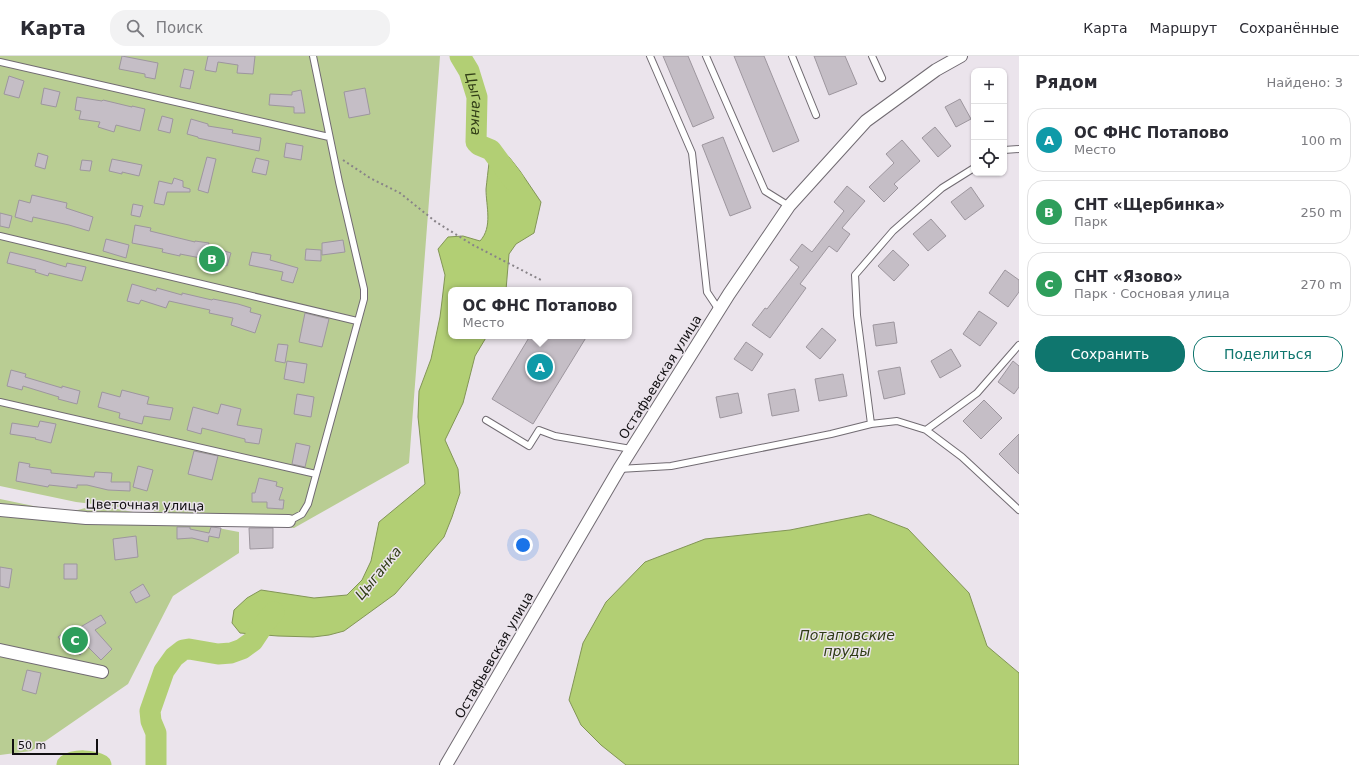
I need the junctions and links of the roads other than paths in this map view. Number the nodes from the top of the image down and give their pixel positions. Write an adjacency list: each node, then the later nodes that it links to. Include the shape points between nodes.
1 (313, 56): 10 (lane)
2 (650, 56): 16 (lane, via 692,154 707,292)
3 (706, 56): 14 (lane, via 765,191)
4 (792, 56): 9 (lane)
5 (872, 56): 8 (lane)
6 (961, 56): 14 (street, Остафьевская улица, via 936,70 866,121)
7 (0, 62): 10 (lane)
8 (882, 78)
9 (816, 115)
10 (329, 137): 17 (lane, via 364,289 364,299)
11 (1019, 149): 12 (lane)
12 (1007, 150)
13 (971, 170): 21 (lane, via 942,188 893,231 855,275 857,315)
14 (789, 206): 16 (street, Остафьевская улица)
15 (0, 236): 17 (lane)
16 (719, 310): 23 (street, Остафьевская улица)
17 (357, 321): 25 (lane)
18 (1019, 345): 22 (lane, via 977,393)
19 (0, 402): 25 (lane)
20 (486, 420): 23 (lane, via 529,446 539,430 555,436)
21 (872, 424): 22 (lane, via 897,421); 24 (lane, via 672,466)
22 (926, 430): 27 (lane, via 962,457)
23 (631, 449): 24 (street, Остафьевская улица)
24 (619, 468): 31 (street, Остафьевская улица)
25 (316, 474): 28 (lane, via 308,504 302,514)
26 (0, 510): 28 (street, Цветочная улица, via 86,518)
27 (1019, 510)
28 (289, 521)
29 (0, 650): 30 (street)
30 (102, 672)
31 (446, 765)

